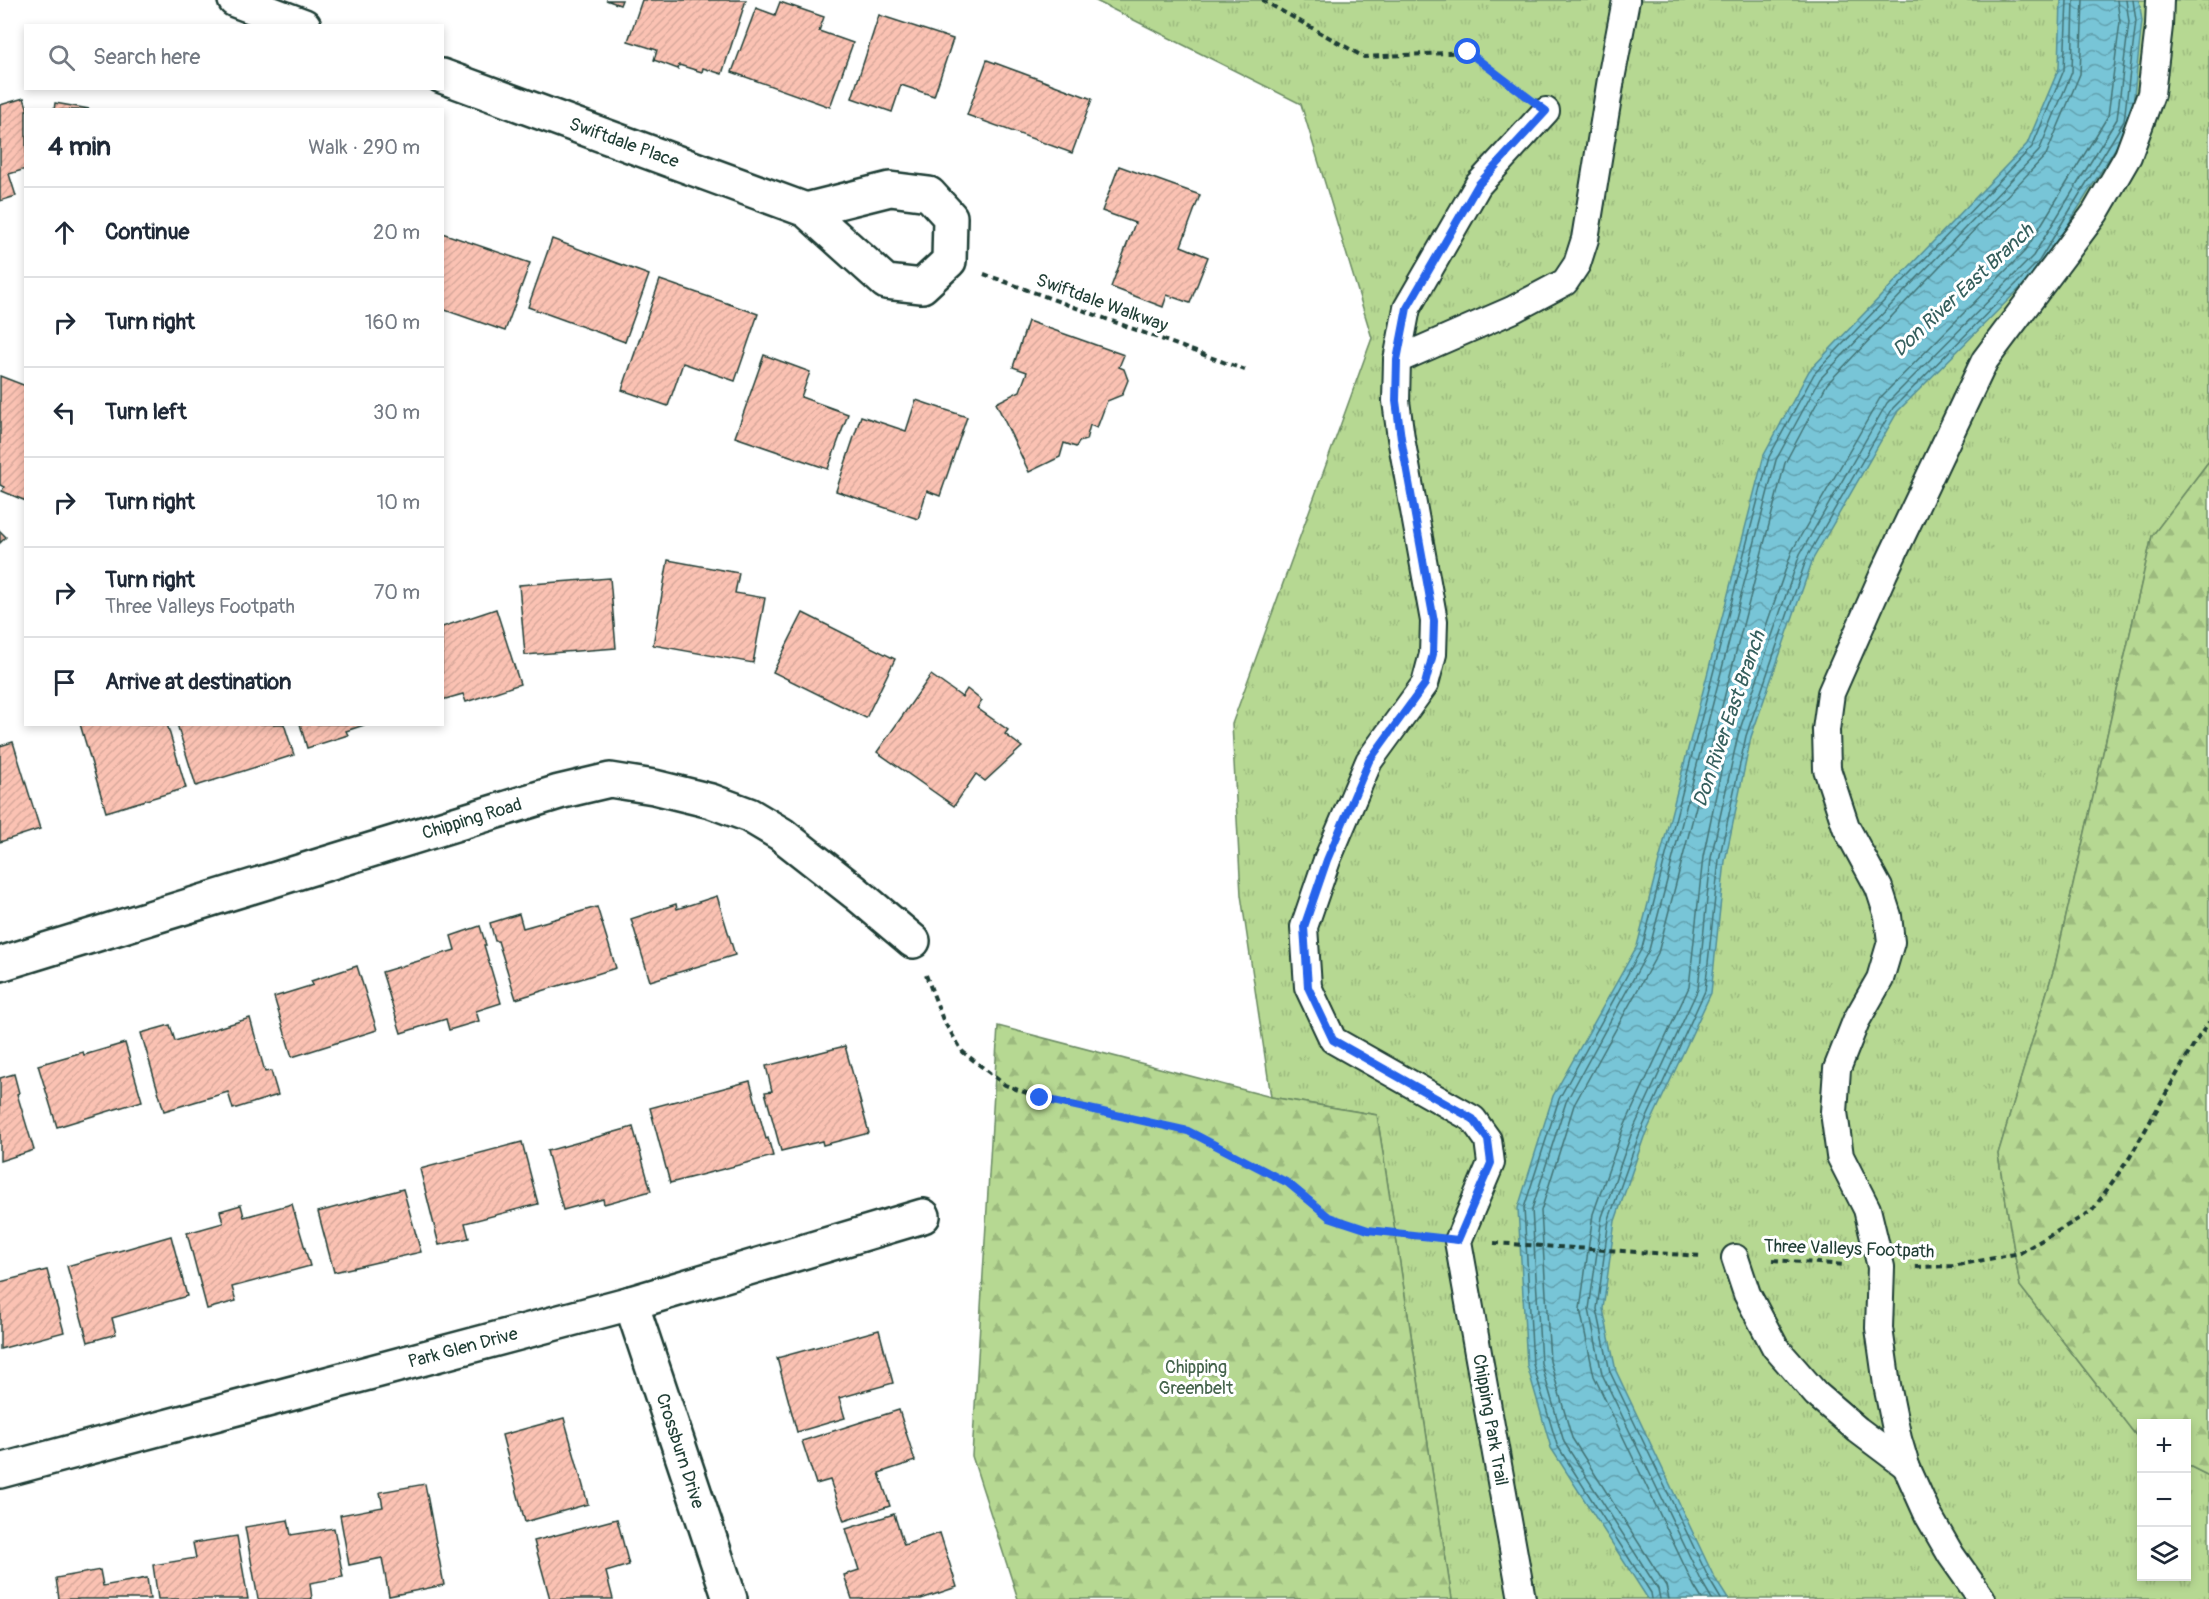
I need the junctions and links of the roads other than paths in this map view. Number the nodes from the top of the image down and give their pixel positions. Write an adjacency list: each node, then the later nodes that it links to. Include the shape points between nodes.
1 (235, 0): 4 (street)
2 (1626, 0): 8 (lane, via 1585,239 1565,282 1512,310)
3 (2160, 0): 14 (lane, via 2151,94 2128,156 2095,213 1985,360 1832,693 1826,730 1827,769 1846,827 1879,888 1892,942 1880,979 1856,1021 1837,1069 1834,1112 1840,1156 1867,1209 1881,1267 1879,1328 1887,1385)
4 (299, 24)
5 (444, 77): 7 (street, Swiftdale Place)
6 (1546, 111): 8 (lane, via 1478,185 1407,308)
7 (806, 210): 7 (street, Swiftdale Place, via 890,189 929,194 950,217 949,261 922,286 886,282)
8 (1397, 360): 17 (lane, Chipping Park Trail, via 1397,410 1434,621 1433,654 1425,684 1369,761 1327,860 1304,927 1308,987 1333,1040 1473,1119 1488,1140 1491,1163 1458,1240)
9 (913, 941): 10 (street, Chipping Road, via 800,849 749,815 711,801 610,780 559,792)
10 (0, 964)
11 (923, 1216): 13 (street, Park Glen Drive)
12 (1735, 1258): 14 (lane, via 1747,1294 1775,1347 1816,1394)
13 (631, 1303): 15 (street, Park Glen Drive); 16 (street, Crossburn Drive)
14 (1906, 1466): 18 (lane, via 1928,1515)
15 (0, 1471)
16 (730, 1599)
17 (1522, 1599)
18 (1982, 1599)

